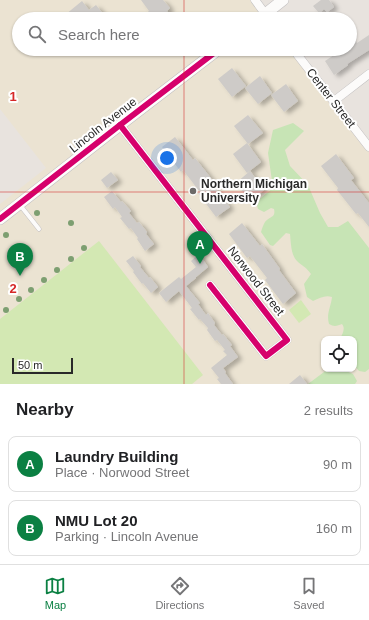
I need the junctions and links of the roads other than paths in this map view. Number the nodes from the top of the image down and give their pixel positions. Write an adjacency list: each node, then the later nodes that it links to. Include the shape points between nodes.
1 (255, 0): 3 (street)
2 (283, 0): 4 (street)
3 (261, 12)
4 (270, 12)
5 (210, 56): 9 (street, Lincoln Avenue)
6 (299, 56): 8 (street, Center Street)
7 (369, 74): 8 (street)
8 (334, 101): 10 (street, Center Street)
9 (120, 125): 11 (street, Lincoln Avenue); 14 (street, Norwood Street, via 288,340 266,356)
10 (369, 147)
11 (19, 204): 12 (street, Lincoln Avenue); 13 (lane)
12 (0, 219)
13 (39, 229)
14 (210, 285)

